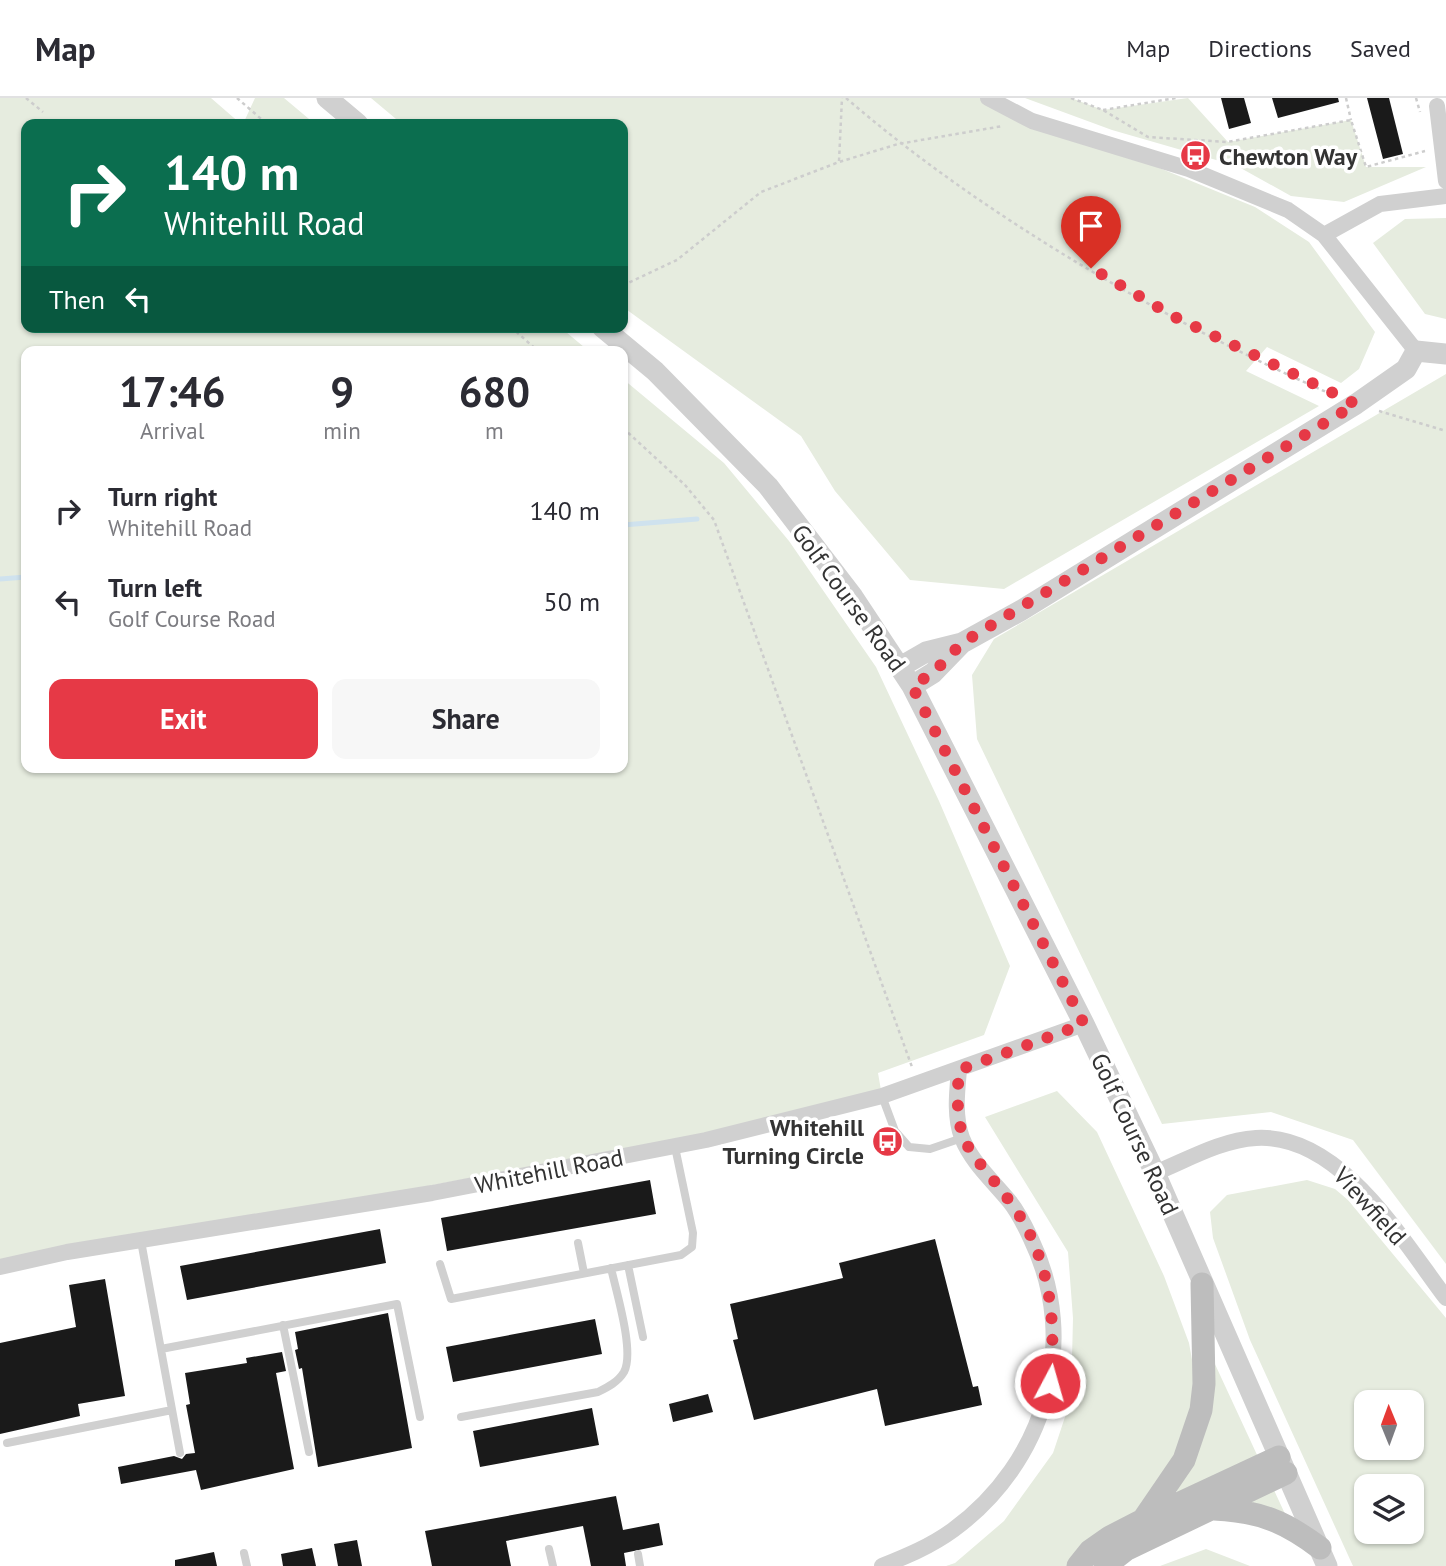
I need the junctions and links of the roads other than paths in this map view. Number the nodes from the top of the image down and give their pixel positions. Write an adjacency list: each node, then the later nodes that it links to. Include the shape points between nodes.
1 (327, 98): 4 (street)
2 (988, 98): 7 (street, via 1032,121 1189,169 1288,210)
3 (1437, 106): 5 (street)
4 (352, 119)
5 (1446, 181)
6 (1446, 196): 7 (street, via 1380,204)
7 (1324, 235): 11 (street)
8 (609, 333): 9 (street, Golf Course Road)
9 (625, 346)
10 (628, 349): 14 (street, Golf Course Road, via 768,486)
11 (1416, 351): 12 (street); 13 (street, via 1406,369 1356,404)
12 (1446, 354)
13 (962, 643): 14 (street, via 926,652); 15 (street, via 933,673)
14 (900, 667): 15 (street, Golf Course Road)
15 (912, 686): 16 (street, Golf Course Road)
16 (1084, 1024): 17 (street, Whitehill Road); 21 (street, Golf Course Road)
17 (959, 1070): 18 (street, Whitehill Road); 19 (street, via 956,1105)
18 (882, 1096): 19 (lane, via 895,1131 909,1147 930,1149); 20 (street, Whitehill Road)
19 (962, 1138): 50 (street, via 978,1165 1012,1204 1046,1279 1053,1313 1050,1383 1041,1417 1008,1478 951,1531)
20 (675, 1147): 22 (street, Whitehill Road); 25 (lane, via 692,1247 681,1255)
21 (1155, 1173): 29 (street, Golf Course Road); 30 (street, Viewfield, via 1237,1141 1271,1138 1303,1147 1345,1173)
22 (141, 1241): 26 (street, Whitehill Road); 33 (lane)
23 (578, 1243): 28 (lane)
24 (440, 1264): 28 (lane, via 450,1299)
25 (628, 1265): 27 (lane); 32 (lane)
26 (0, 1266)
27 (611, 1268): 28 (lane); 35 (lane, via 628,1352 625,1371 612,1384 598,1392)
28 (584, 1273)
29 (1202, 1284): 40 (street, Golf Course Road); 42 (main road, via 1205,1351 1201,1410 1184,1460)
30 (1446, 1298)
31 (283, 1325): 33 (lane); 36 (lane, via 397,1304); 39 (lane)
32 (643, 1338)
33 (161, 1349): 34 (lane)
34 (172, 1410): 37 (lane); 38 (lane)
35 (461, 1417)
36 (420, 1418)
37 (7, 1443)
38 (180, 1452)
39 (309, 1452)
40 (1282, 1465): 41 (main road); 42 (main road); 46 (street, Golf Course Road)
41 (1214, 1509): 46 (main road, via 1273,1518 1288,1525); 52 (main road, via 1127,1549)
42 (1143, 1520): 51 (main road, via 1090,1551)
43 (549, 1549): 48 (lane)
44 (244, 1553): 47 (lane)
45 (638, 1554): 49 (lane)
46 (1324, 1557)
47 (247, 1566)
48 (553, 1566)
49 (640, 1566)
50 (882, 1566)
51 (1078, 1566)
52 (1105, 1566)

